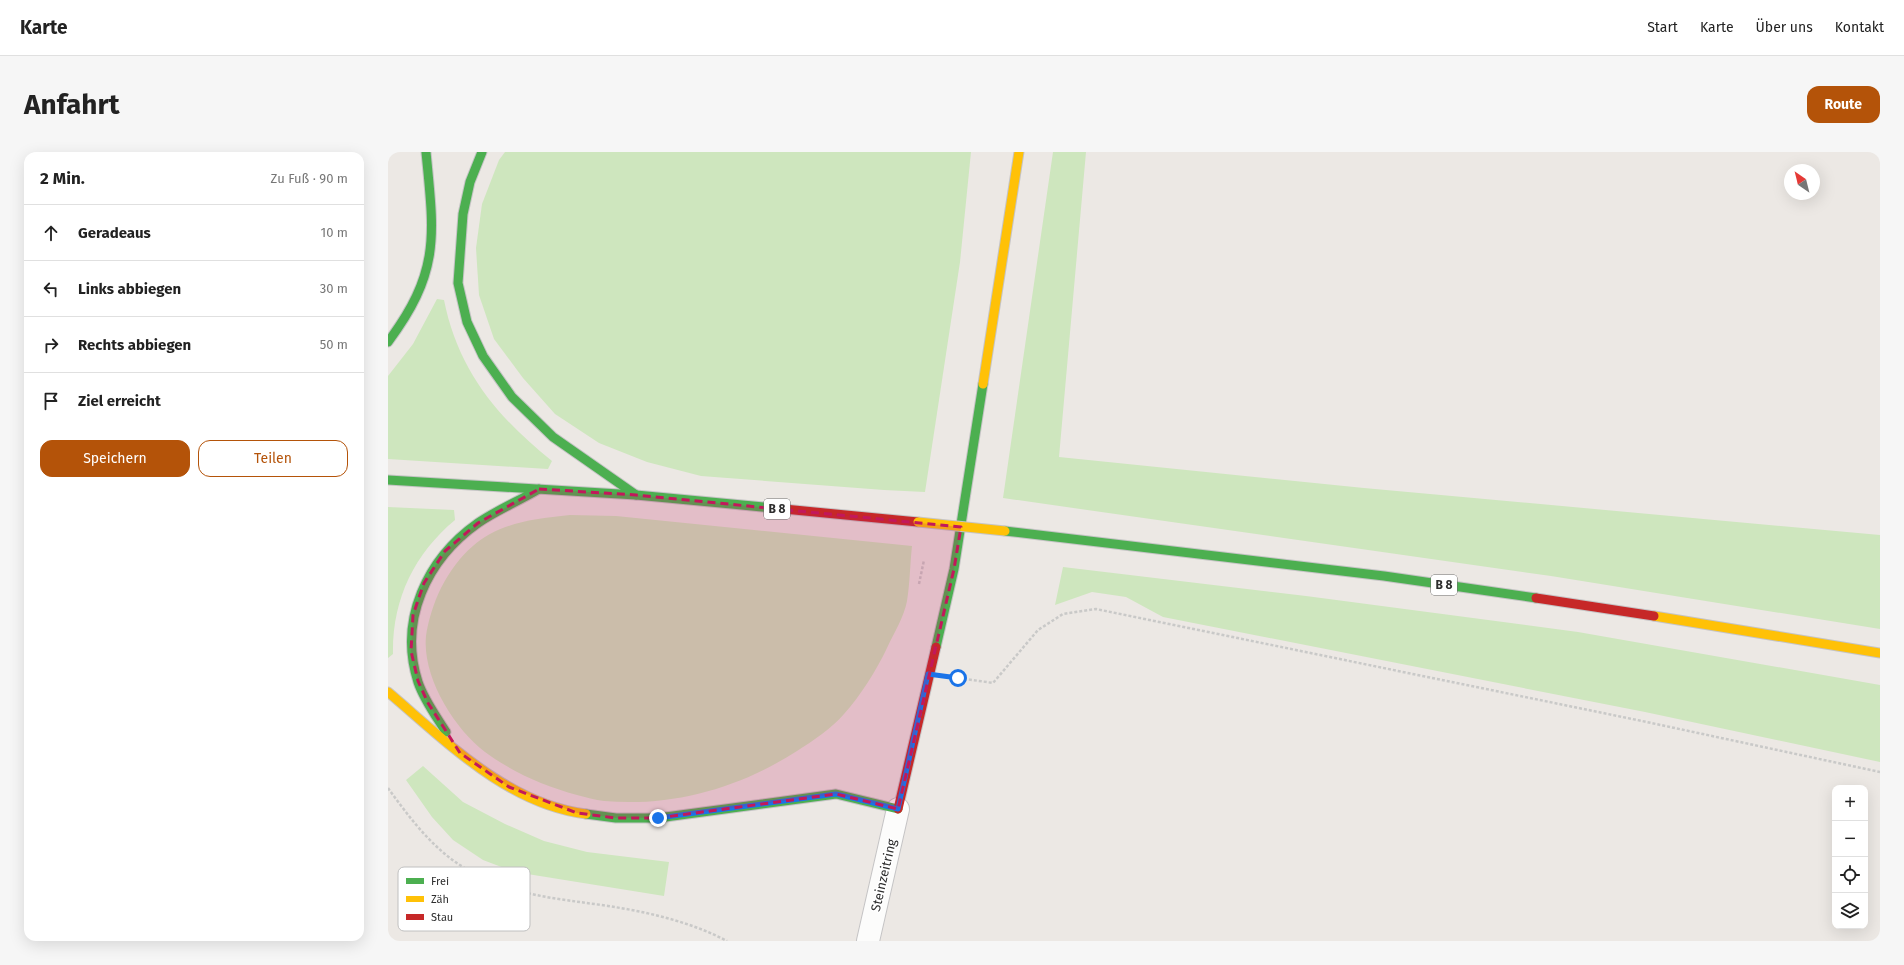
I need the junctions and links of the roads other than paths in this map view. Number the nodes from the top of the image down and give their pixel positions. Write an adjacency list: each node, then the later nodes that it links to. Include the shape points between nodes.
1 (426, 152): 4 (main road, via 432,219 431,253 421,287 406,318)
2 (482, 152): 7 (main road, via 470,182 463,214 458,283 467,322 483,356 512,397 553,437)
3 (1019, 152): 11 (main road, via 954,568)
4 (388, 342)
5 (388, 480): 6 (main road, B 8)
6 (539, 489): 7 (main road, B 8); 10 (main road, via 478,523 445,551 424,583 417,600 413,616 411,651 418,681 428,703)
7 (636, 495): 8 (main road, B 8, bridge, via 1005,531 1384,576 1736,628)
8 (1880, 654)
9 (388, 692): 10 (main road)
10 (460, 753): 11 (main road, via 482,771 537,800 577,813 616,818 658,818 836,794)
11 (898, 809): 12 (street, Steinzeitring)
12 (868, 941)

